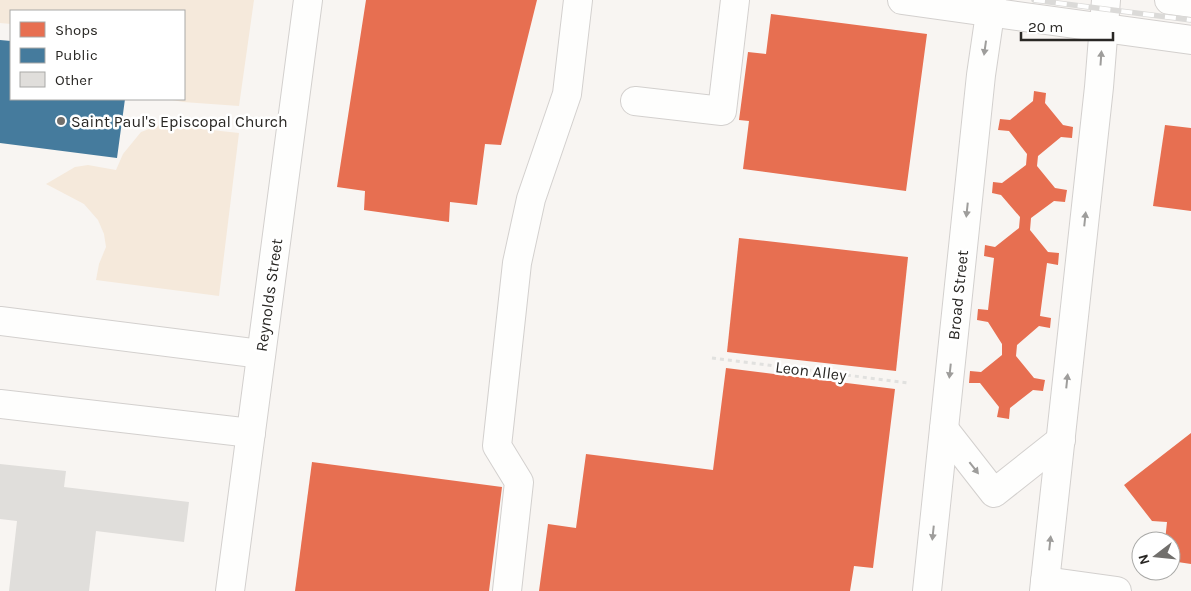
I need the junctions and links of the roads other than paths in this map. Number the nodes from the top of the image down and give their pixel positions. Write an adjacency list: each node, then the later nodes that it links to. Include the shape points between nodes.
1 (308, 0): 13 (main road, Reynolds Street)
2 (578, 0): 20 (main road, via 567,94 531,199 517,263 498,446 519,482)
3 (735, 0): 11 (main road, via 722,111)
4 (902, 0): 8 (main road)
5 (1106, 0): 9 (main road)
6 (1169, 0): 7 (main road)
7 (1191, 3)
8 (991, 7): 9 (main road); 15 (main road, Broad Street, one-way to 15)
9 (1103, 28): 10 (main road); 17 (main road, one-way to 9)
10 (1191, 40)
11 (635, 101)
12 (0, 321): 13 (main road)
13 (261, 354): 16 (main road, Reynolds Street)
14 (0, 404): 16 (main road)
15 (944, 429): 17 (main road, one-way to 17, via 994,493); 21 (main road, Broad Street, one-way to 21)
16 (251, 433): 19 (main road, Reynolds Street)
17 (1060, 440): 18 (main road, one-way to 17)
18 (1045, 586): 22 (main road)
19 (230, 591)
20 (507, 591)
21 (927, 591)
22 (1117, 591)

